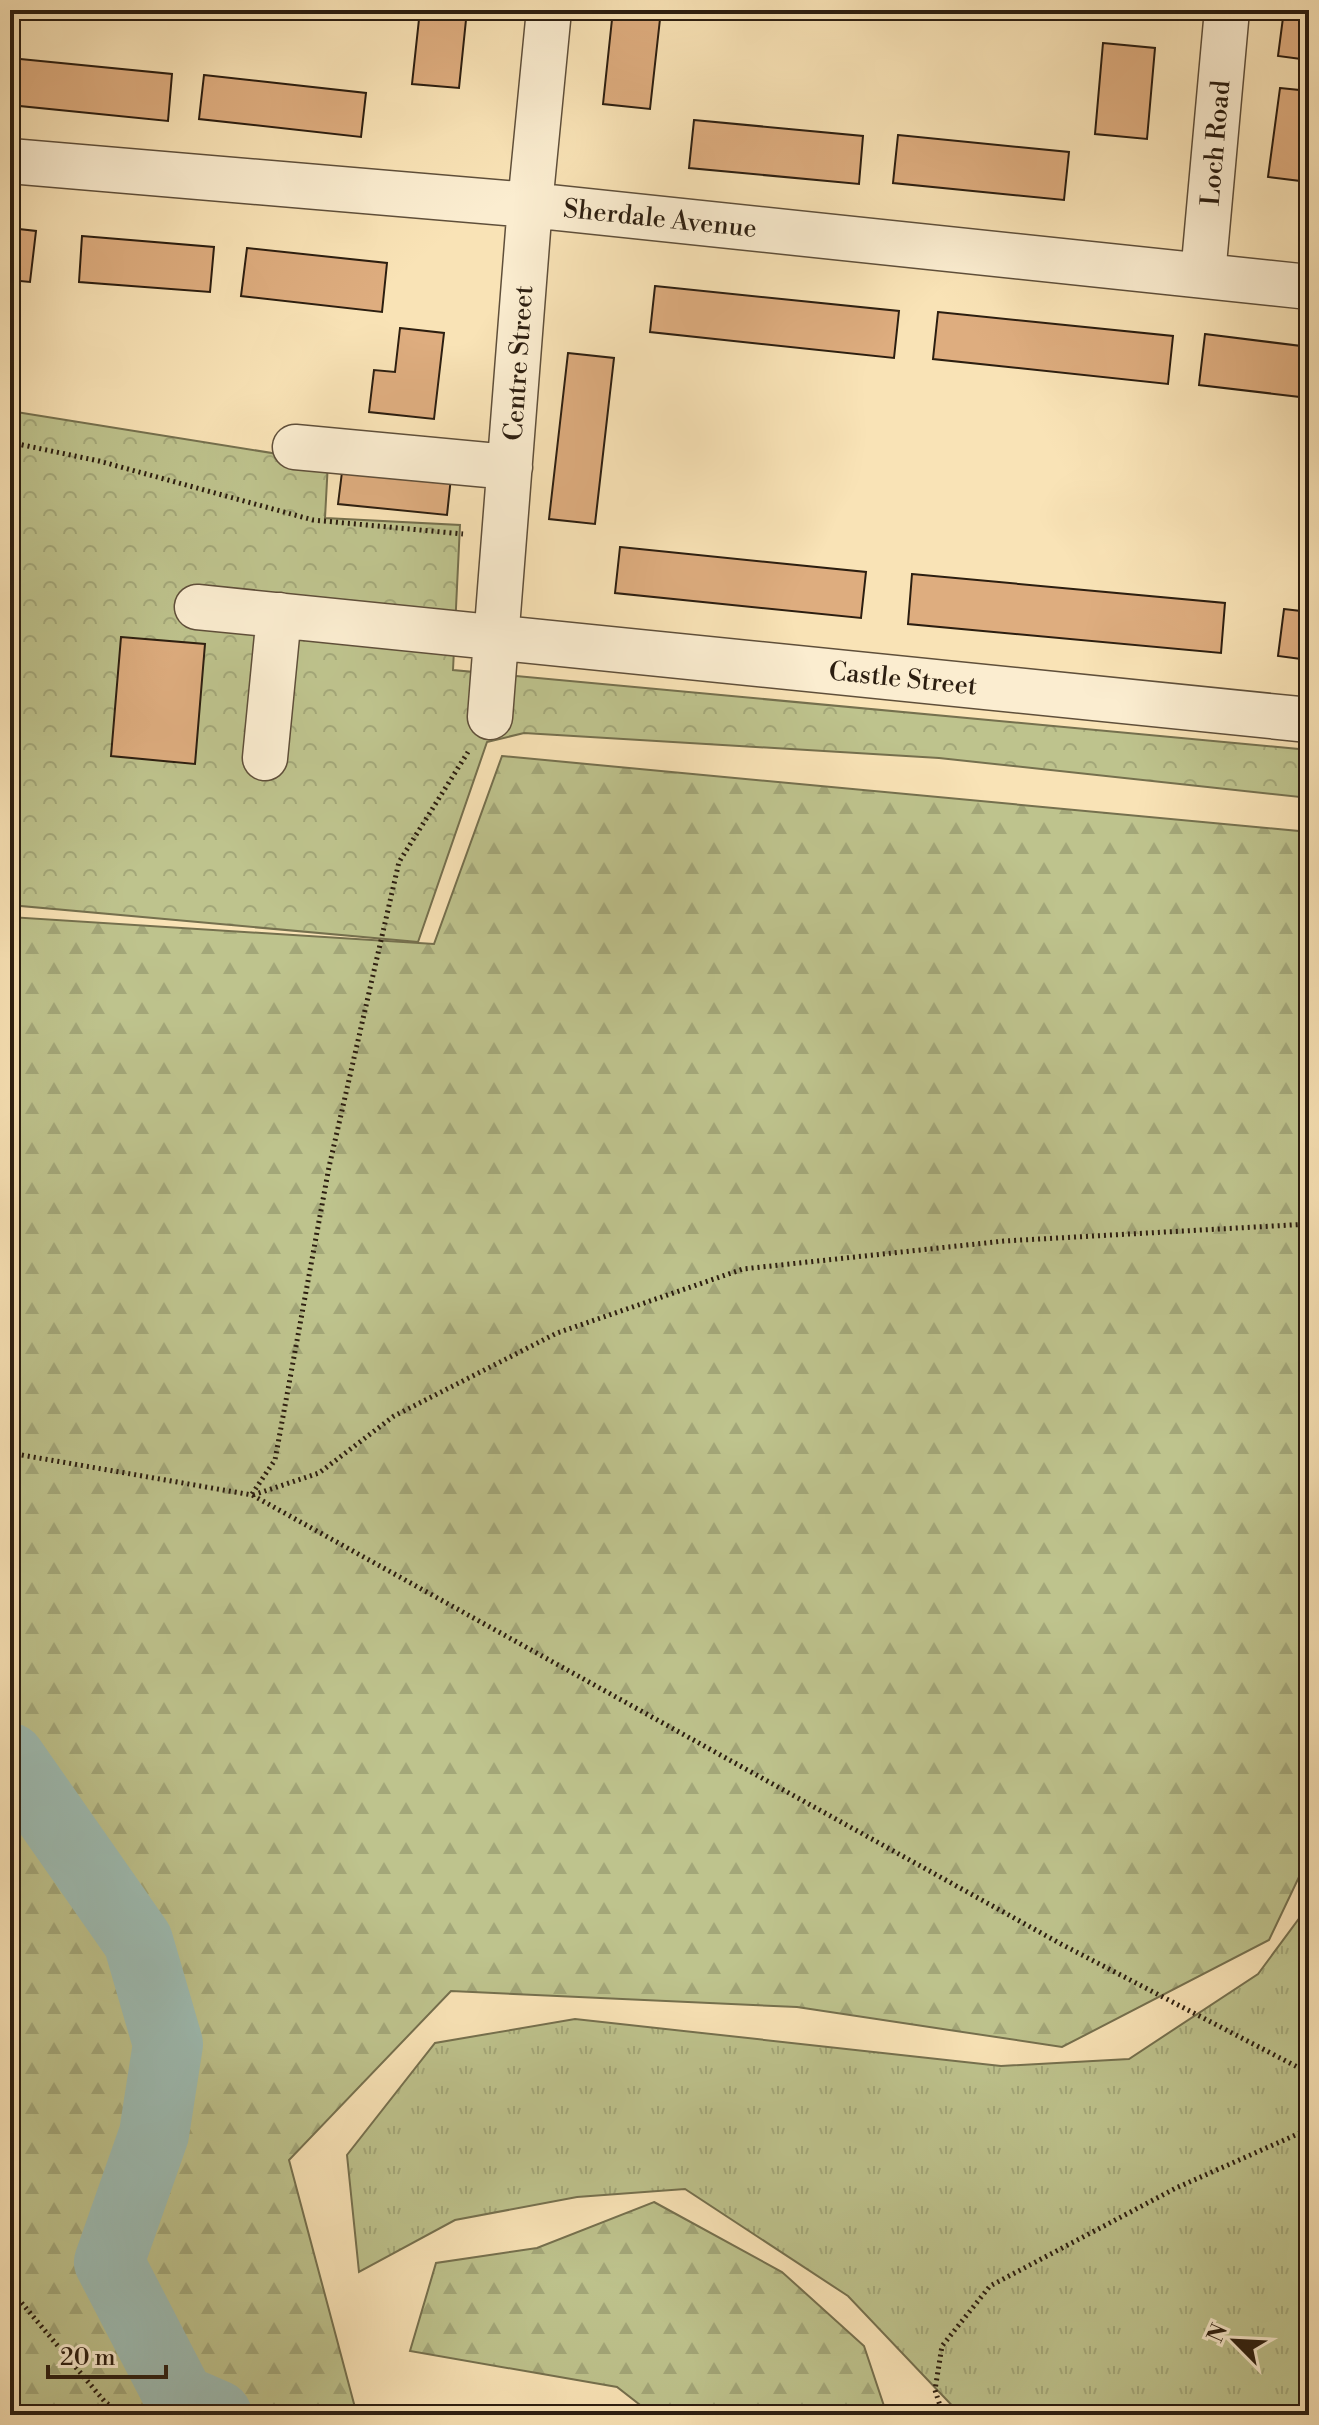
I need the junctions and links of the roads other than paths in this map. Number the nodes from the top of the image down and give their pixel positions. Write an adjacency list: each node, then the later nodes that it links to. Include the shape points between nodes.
1 (549, 10): 4 (street, Centre Street)
2 (1227, 10): 5 (street, Loch Road)
3 (10, 161): 4 (street, Sherdale Avenue)
4 (530, 205): 5 (street, Sherdale Avenue); 8 (street, Centre Street)
5 (1203, 275): 6 (street, Sherdale Avenue)
6 (1309, 287)
7 (295, 447): 8 (street)
8 (510, 467): 11 (street, Centre Street)
9 (197, 607): 10 (street, Castle Street)
10 (279, 615): 11 (street, Castle Street); 14 (street)
11 (496, 635): 12 (street, Centre Street); 13 (street, Castle Street)
12 (490, 717)
13 (1309, 720)
14 (265, 758)

